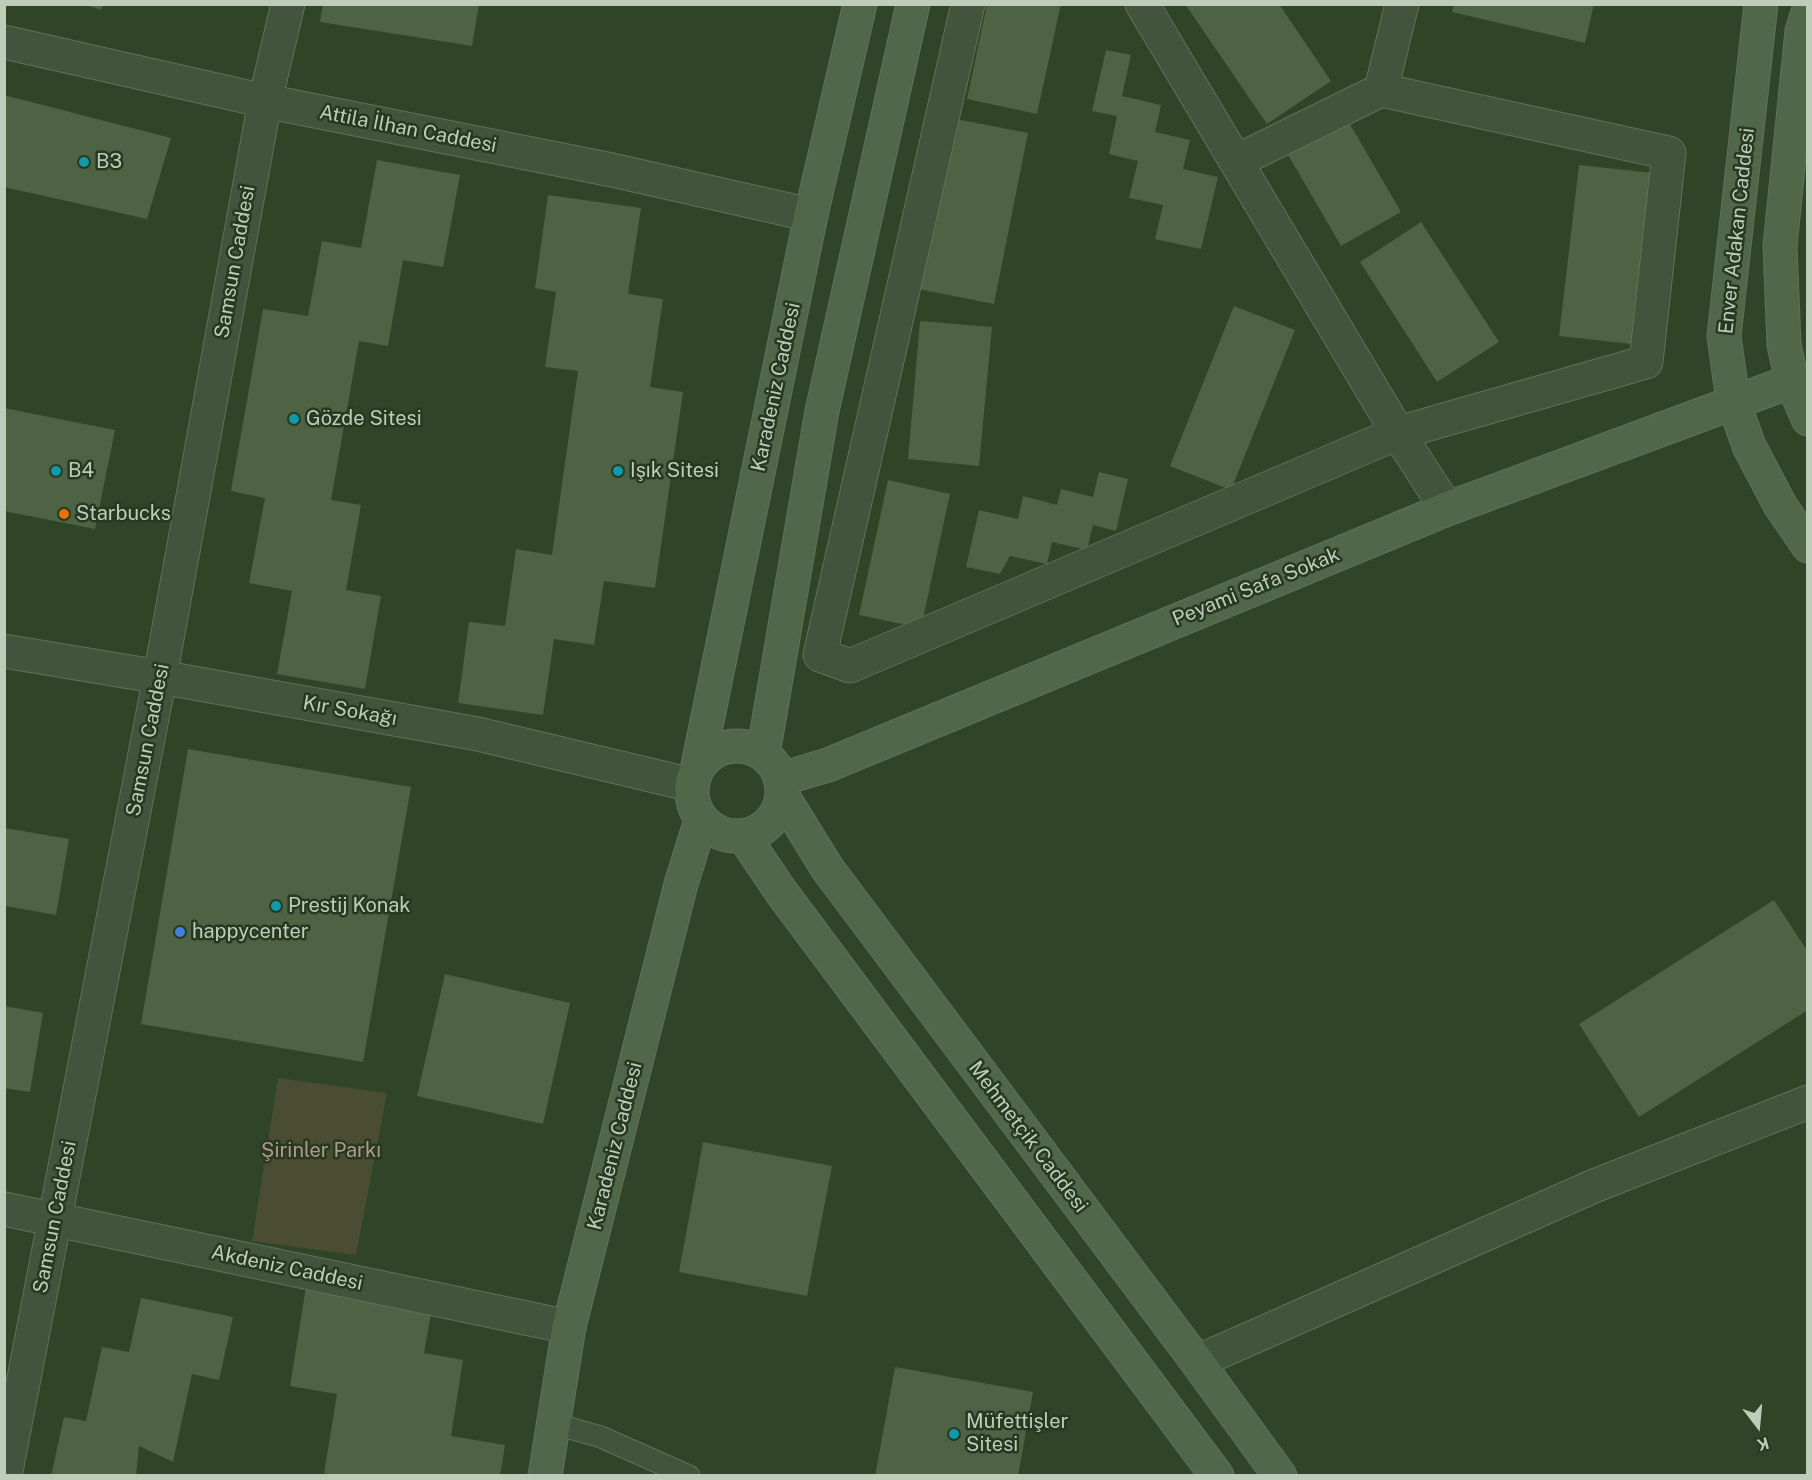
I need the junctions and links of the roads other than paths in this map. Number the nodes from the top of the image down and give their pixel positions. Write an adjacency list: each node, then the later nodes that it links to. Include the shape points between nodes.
1 (288, 4): 11 (street, Samsun Caddesi)
2 (860, 4): 13 (main road, Karadeniz Caddesi)
3 (914, 4): 22 (main road, via 822,411)
4 (968, 4): 17 (street, via 820,655 850,666)
5 (1142, 4): 12 (street)
6 (1402, 4): 10 (street)
7 (1761, 4): 15 (main road, Enver Adakan Caddesi, via 1724,336)
8 (1808, 12): 14 (main road, via 1802,31 1780,246 1784,345)
9 (4, 42): 11 (street, Attila İlhan Caddesi)
10 (1381, 90): 12 (street); 17 (street, via 1669,153 1646,362)
11 (265, 101): 13 (street, Attila İlhan Caddesi, via 612,170); 21 (street, Samsun Caddesi)
12 (1237, 161): 17 (street)
13 (811, 215): 23 (main road, Karadeniz Caddesi)
14 (1792, 381): 15 (main road, Peyami Safa Sokak); 16 (main road)
15 (1733, 401): 18 (main road, Peyami Safa Sokak); 19 (main road, Enver Adakan Caddesi, via 1749,446 1780,505)
16 (1808, 419)
17 (1398, 433): 18 (street)
18 (1447, 508): 22 (main road, Peyami Safa Sokak, via 828,765)
19 (1808, 546)
20 (4, 651): 21 (street, Kır Sokağı)
21 (160, 677): 23 (street, Kır Sokağı); 28 (street, Samsun Caddesi)
22 (775, 776): 23 (main road, via 749,748 733,746 707,758); 25 (main road, via 778,811 759,831); 30 (main road, Mehmetçik Caddesi, via 827,868)
23 (694, 778): 24 (main road, via 694,806)
24 (701, 820): 25 (main road, via 728,836); 29 (main road, Karadeniz Caddesi, via 681,884)
25 (744, 837): 35 (main road, via 789,903)
26 (1808, 1102): 30 (street, via 1594,1186)
27 (4, 1209): 28 (street, Akdeniz Caddesi)
28 (55, 1219): 29 (street, Akdeniz Caddesi); 32 (street, Samsun Caddesi)
29 (569, 1327): 31 (main road, Karadeniz Caddesi)
30 (1197, 1362): 36 (main road, Mehmetçik Caddesi)
31 (555, 1424): 33 (main road, Karadeniz Caddesi); 34 (lane, via 601,1437)
32 (5, 1476)
33 (545, 1476)
34 (688, 1476)
35 (1216, 1476)
36 (1280, 1476)

